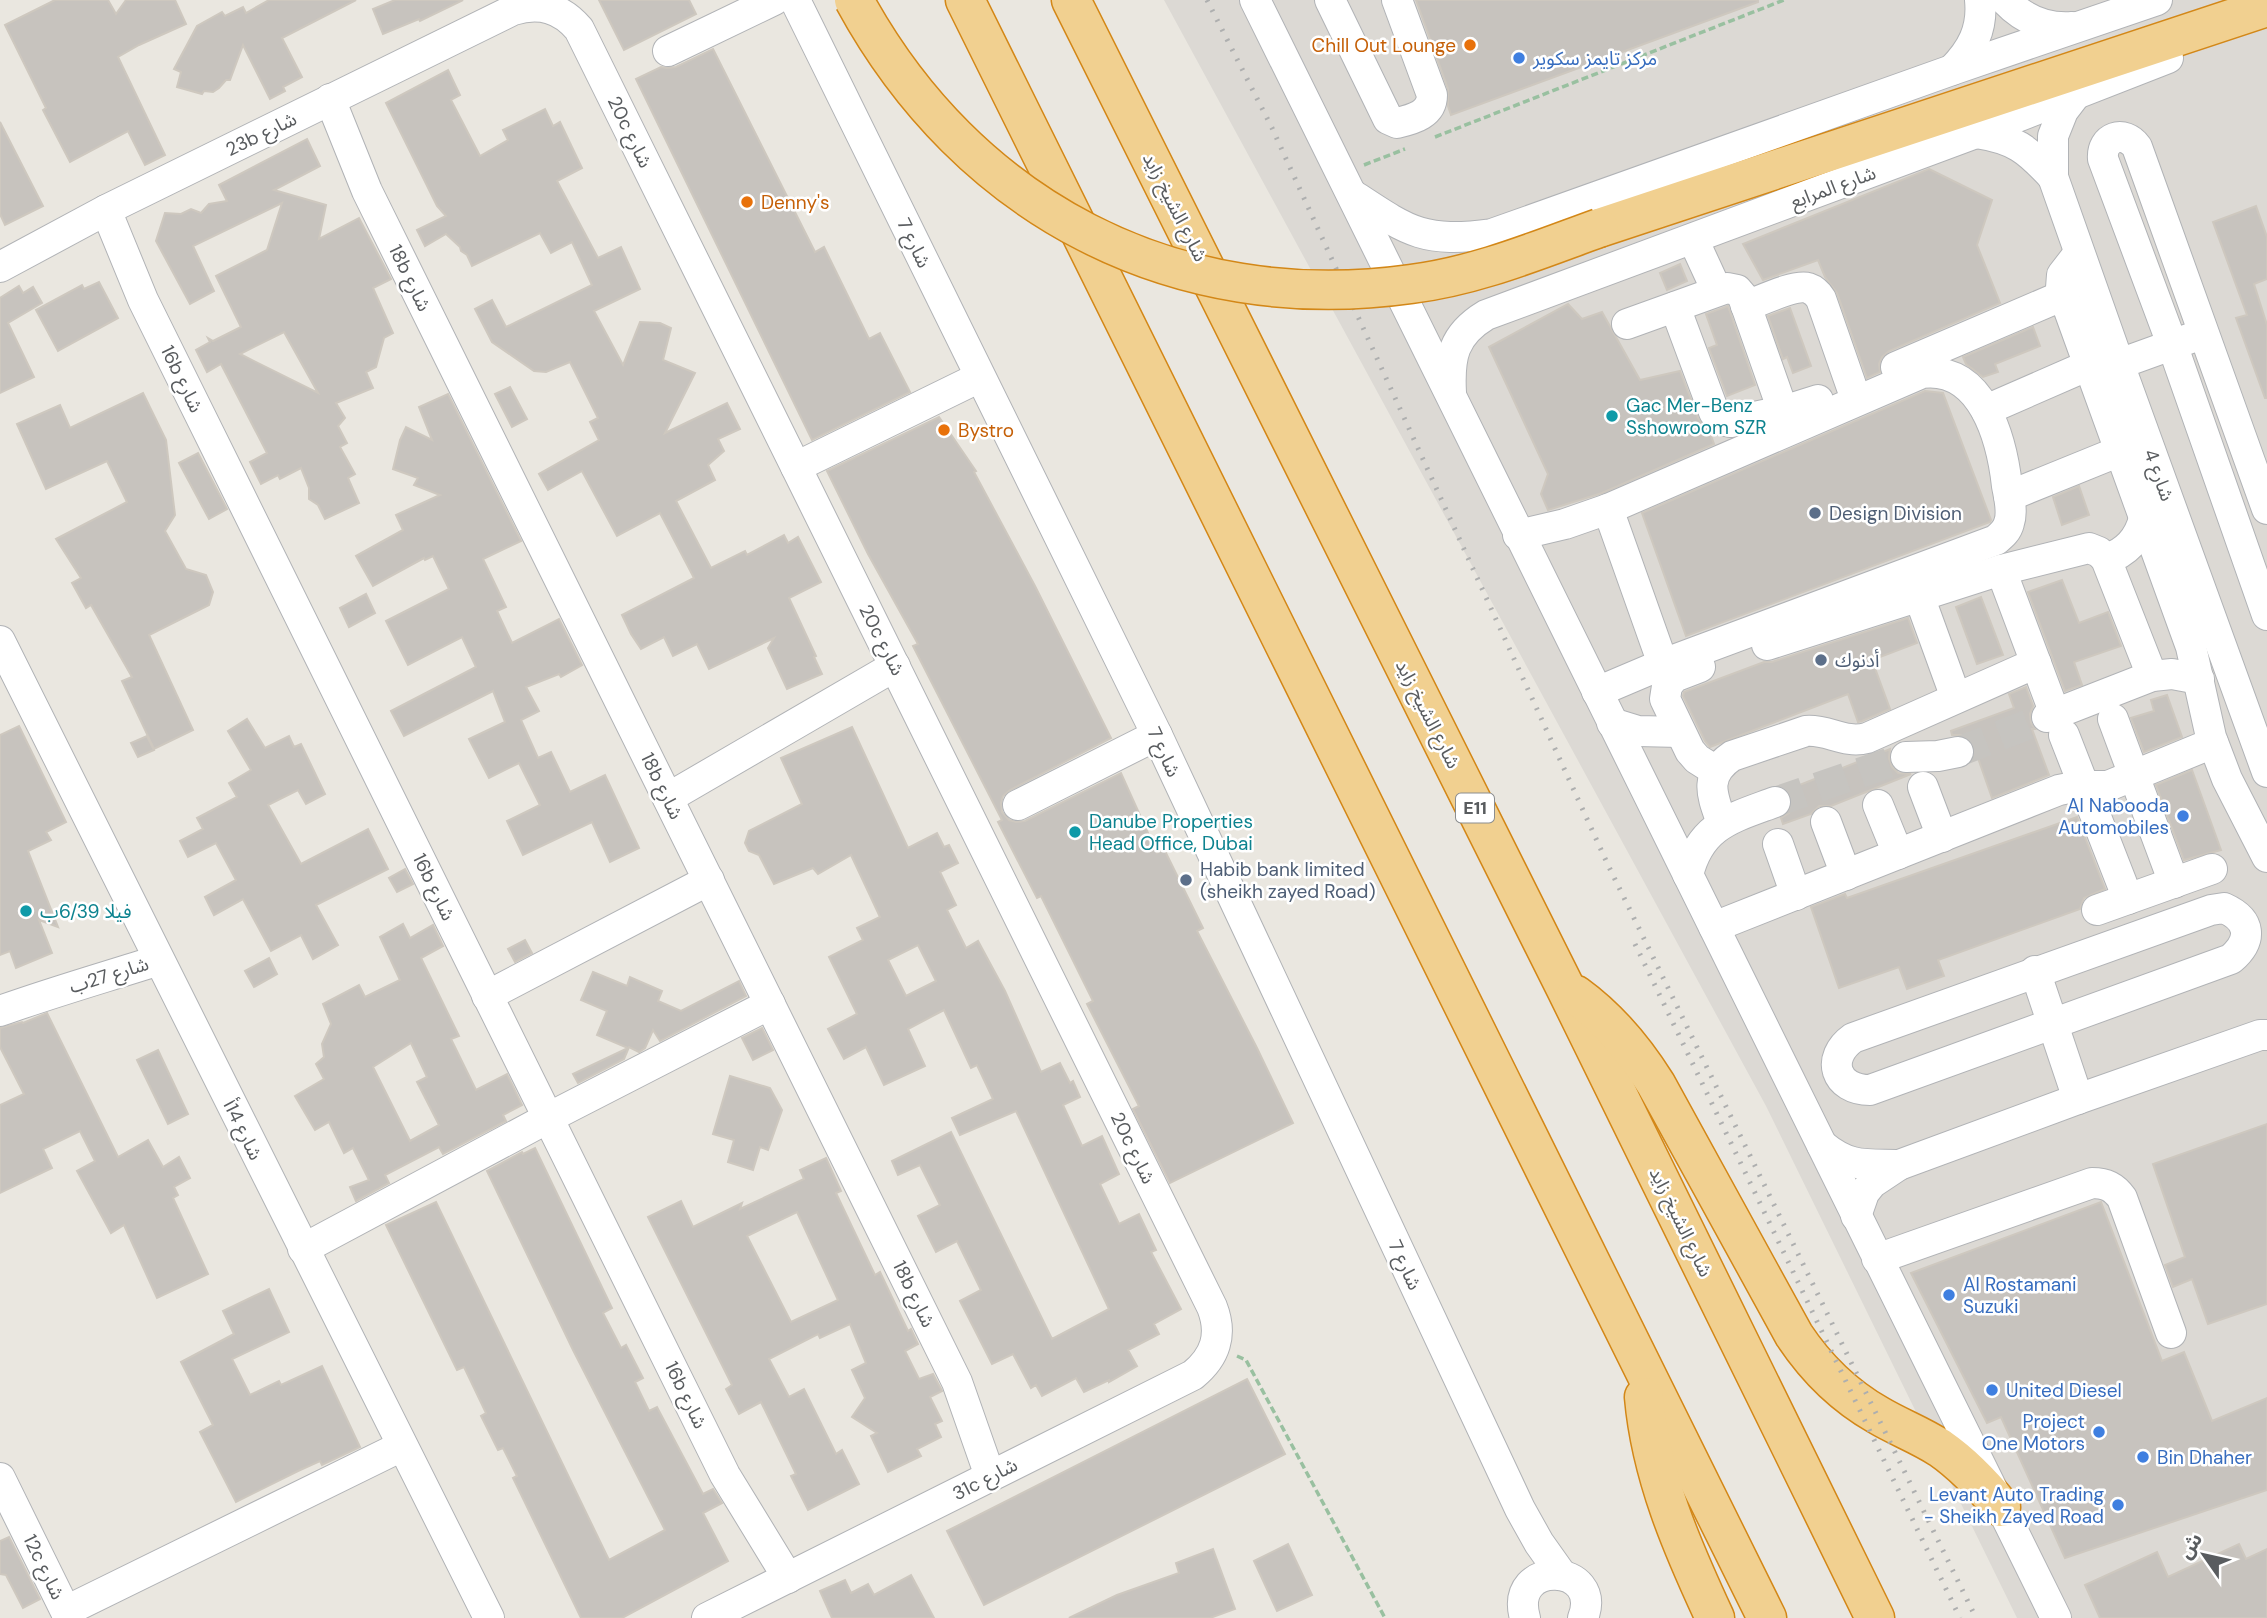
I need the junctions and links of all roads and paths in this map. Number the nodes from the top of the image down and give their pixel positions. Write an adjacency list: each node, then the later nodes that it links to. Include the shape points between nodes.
1 (756, 0): 2 (street, via 666,47)
2 (774, 0)
3 (795, 0): 41 (street, شارع 7)
4 (854, 0): 15 (highway, bridge, via 915,95 991,170 1033,201 1127,251 1177,269 1295,290 1375,289 1492,266)
5 (965, 0): 114 (highway)
6 (1071, 0): 99 (highway, شارع الشيخ زايد / E11)
7 (1255, 0): 25 (street)
8 (1330, 0): 9 (street, via 1388,118 1397,123 1424,114 1433,100)
9 (1397, 0)
10 (1784, 0): 22 (path)
11 (1980, 0): 18 (street, via 1976,36)
12 (2005, 0): 17 (street, via 2041,24)
13 (2157, 0): 17 (street)
14 (524, 7): 20 (street, 23b شارع); 47 (street, 20c شارع, via 552,8 579,29)
15 (2267, 7)
16 (2267, 17): 19 (street, شارع المرابع)
17 (2082, 25): 18 (street)
18 (1952, 70): 27 (street)
19 (2076, 94): 21 (street, شارع المرابع); 24 (street, شارع 4, via 2053,136)
20 (323, 103): 26 (street, 23b شارع); 78 (street, 18b شارع)
21 (1976, 133): 24 (street, شارع 4, via 2009,140 2036,158); 28 (street, شارع المرابع)
22 (1433, 138)
23 (1408, 148): 25 (path)
24 (2053, 177): 29 (street, شارع 4)
25 (1348, 184): 27 (street, via 1395,222 1422,234 1451,238); 43 (street)
26 (99, 214): 30 (street, 23b شارع); 100 (street, 16b شارع)
27 (1492, 234): 35 (street, via 1473,251 1465,274 1473,297)
28 (1693, 239): 31 (street); 35 (street, شارع المرابع)
29 (2079, 253): 32 (street, via 2062,275); 39 (street, شارع 4)
30 (0, 267)
31 (1717, 291): 33 (street, via 1737,290); 34 (street)
32 (2064, 295): 40 (street); 42 (street)
33 (1746, 306): 42 (street, via 1799,287 1814,291 1821,299); 45 (street)
34 (1675, 307): 36 (street); 45 (street, via 1716,417 1731,422)
35 (1498, 311): 43 (street, شارع المرابع, via 1475,321 1458,340 1450,363)
36 (1627, 324)
37 (2205, 332): 38 (street); 38 (street, via 2137,147 2118,136 2105,144 2103,159); 50 (street)
38 (2172, 344): 39 (street); 56 (street)
39 (2119, 364): 74 (street, شارع 4)
40 (2089, 365): 44 (street); 46 (street)
41 (980, 377): 47 (street); 69 (street, شارع 7)
42 (1853, 388): 45 (street)
43 (1451, 397): 52 (street)
44 (1986, 410): 48 (street, via 2000,444); 49 (street, via 1979,397 1952,377 1922,373)
45 (1783, 411)
46 (2120, 451): 48 (street); 51 (street)
47 (796, 467): 60 (street, 20c شارع)
48 (2008, 496): 59 (street, via 2010,520 1996,540)
49 (1608, 509): 52 (street); 59 (street)
50 (2267, 509)
51 (2144, 518): 53 (street, via 2127,549); 62 (street)
52 (1518, 534): 63 (street)
53 (2105, 559): 54 (street, via 2089,548); 61 (street)
54 (2001, 570): 55 (street); 58 (street)
55 (1919, 596): 64 (street); 68 (street, via 1679,674 1667,686 1665,699)
56 (2267, 615)
57 (0, 641): 97 (street, شارع 14أ)
58 (2036, 663): 64 (street); 66 (street)
59 (1663, 664): 63 (street)
60 (900, 675): 78 (street, via 755,746 729,754); 113 (street, 20c شارع, via 1212,1307)
61 (2152, 676): 62 (street); 66 (street)
62 (2199, 679): 70 (street)
63 (1597, 692): 67 (street)
64 (1956, 698): 73 (street, via 1858,740 1806,731 1732,756)
65 (2113, 719): 75 (street)
66 (2056, 722): 77 (street)
67 (1612, 723): 68 (street, via 1638,731); 89 (street)
68 (1680, 732): 73 (street, via 1697,759)
69 (1157, 735): 80 (street); 119 (street, شارع 7)
70 (2213, 743): 75 (street); 87 (street)
71 (1958, 752): 72 (street)
72 (1906, 757)
73 (1716, 771): 83 (street, via 1712,793)
74 (2267, 772)
75 (2133, 776): 77 (street, via 2108,786); 92 (street)
76 (1923, 787): 84 (street)
77 (2084, 787): 84 (street, via 2059,790); 94 (street)
78 (664, 790): 91 (street, 18b شارع)
79 (1775, 802): 83 (street)
80 (1018, 805)
81 (1878, 805): 86 (street)
82 (1826, 822): 90 (street)
83 (1722, 823): 89 (street, via 1697,850)
84 (1942, 837): 86 (street)
85 (1778, 844): 93 (street)
86 (1898, 854): 90 (street)
87 (2267, 857)
88 (2212, 869): 92 (street)
89 (1688, 875): 96 (street)
90 (1846, 875): 93 (street)
91 (709, 880): 100 (street); 101 (street, 18b شارع)
92 (2174, 883): 94 (street)
93 (1796, 895): 96 (street)
94 (2128, 899): 95 (street)
95 (2097, 910)
96 (1714, 928): 107 (street)
97 (155, 951): 102 (street, شارع 27ب, via 97,980); 110 (street, شارع 14أ)
98 (2035, 971): 103 (street); 103 (street, via 2211,909 2224,908 2245,924 2242,950 2231,959); 103 (street, via 1853,1038 1838,1055 1840,1077 1848,1086 1870,1090)
99 (1565, 987): 118 (highway, via 1595,1009 1639,1056 1807,1354 1860,1404 1958,1462); 130 (highway, شارع الشيخ زايد / E11)
100 (487, 996): 106 (street, 16b شارع)
101 (770, 1004): 106 (street); 116 (street, 18b شارع, via 957,1382 975,1407)
102 (0, 1011)
103 (2053, 1022): 105 (street)
104 (2265, 1033): 105 (street)
105 (2078, 1099): 108 (street)
106 (548, 1118): 110 (street); 121 (street, 16b شارع, via 725,1475 733,1503)
107 (1822, 1145): 108 (street, via 1836,1157 1857,1164); 109 (street)
108 (1899, 1165): 109 (street, via 1872,1183)
109 (1856, 1216): 111 (street)
110 (303, 1249): 115 (street, شارع 14أ)
111 (1877, 1259): 112 (street, via 2101,1183 2122,1198); 118 (street)
112 (2171, 1333)
113 (1216, 1345): 116 (street, 31c شارع, via 1193,1376); 127 (path, via 1246,1360)
114 (1642, 1367): 128 (highway, via 1650,1435 1666,1502); 129 (highway)
115 (402, 1446): 123 (street); 125 (street, شارع 14أ)
116 (998, 1473): 121 (street, 31c شارع)
117 (0, 1478): 123 (street, 12c شارع)
118 (2001, 1507): 131 (street)
119 (1520, 1509): 120 (street, شارع 7); 122 (street, شارع 7, via 1528,1549)
120 (1561, 1574): 122 (street, via 1541,1577); 124 (street, شارع 7, via 1578,1584 1586,1601)
121 (779, 1582): 126 (street, 31c شارع)
122 (1521, 1606)
123 (67, 1615)
124 (1586, 1616)
125 (489, 1618)
126 (707, 1618)
127 (1385, 1618)
128 (1715, 1618)
129 (1767, 1618)
130 (1875, 1618)
131 (2056, 1618)

